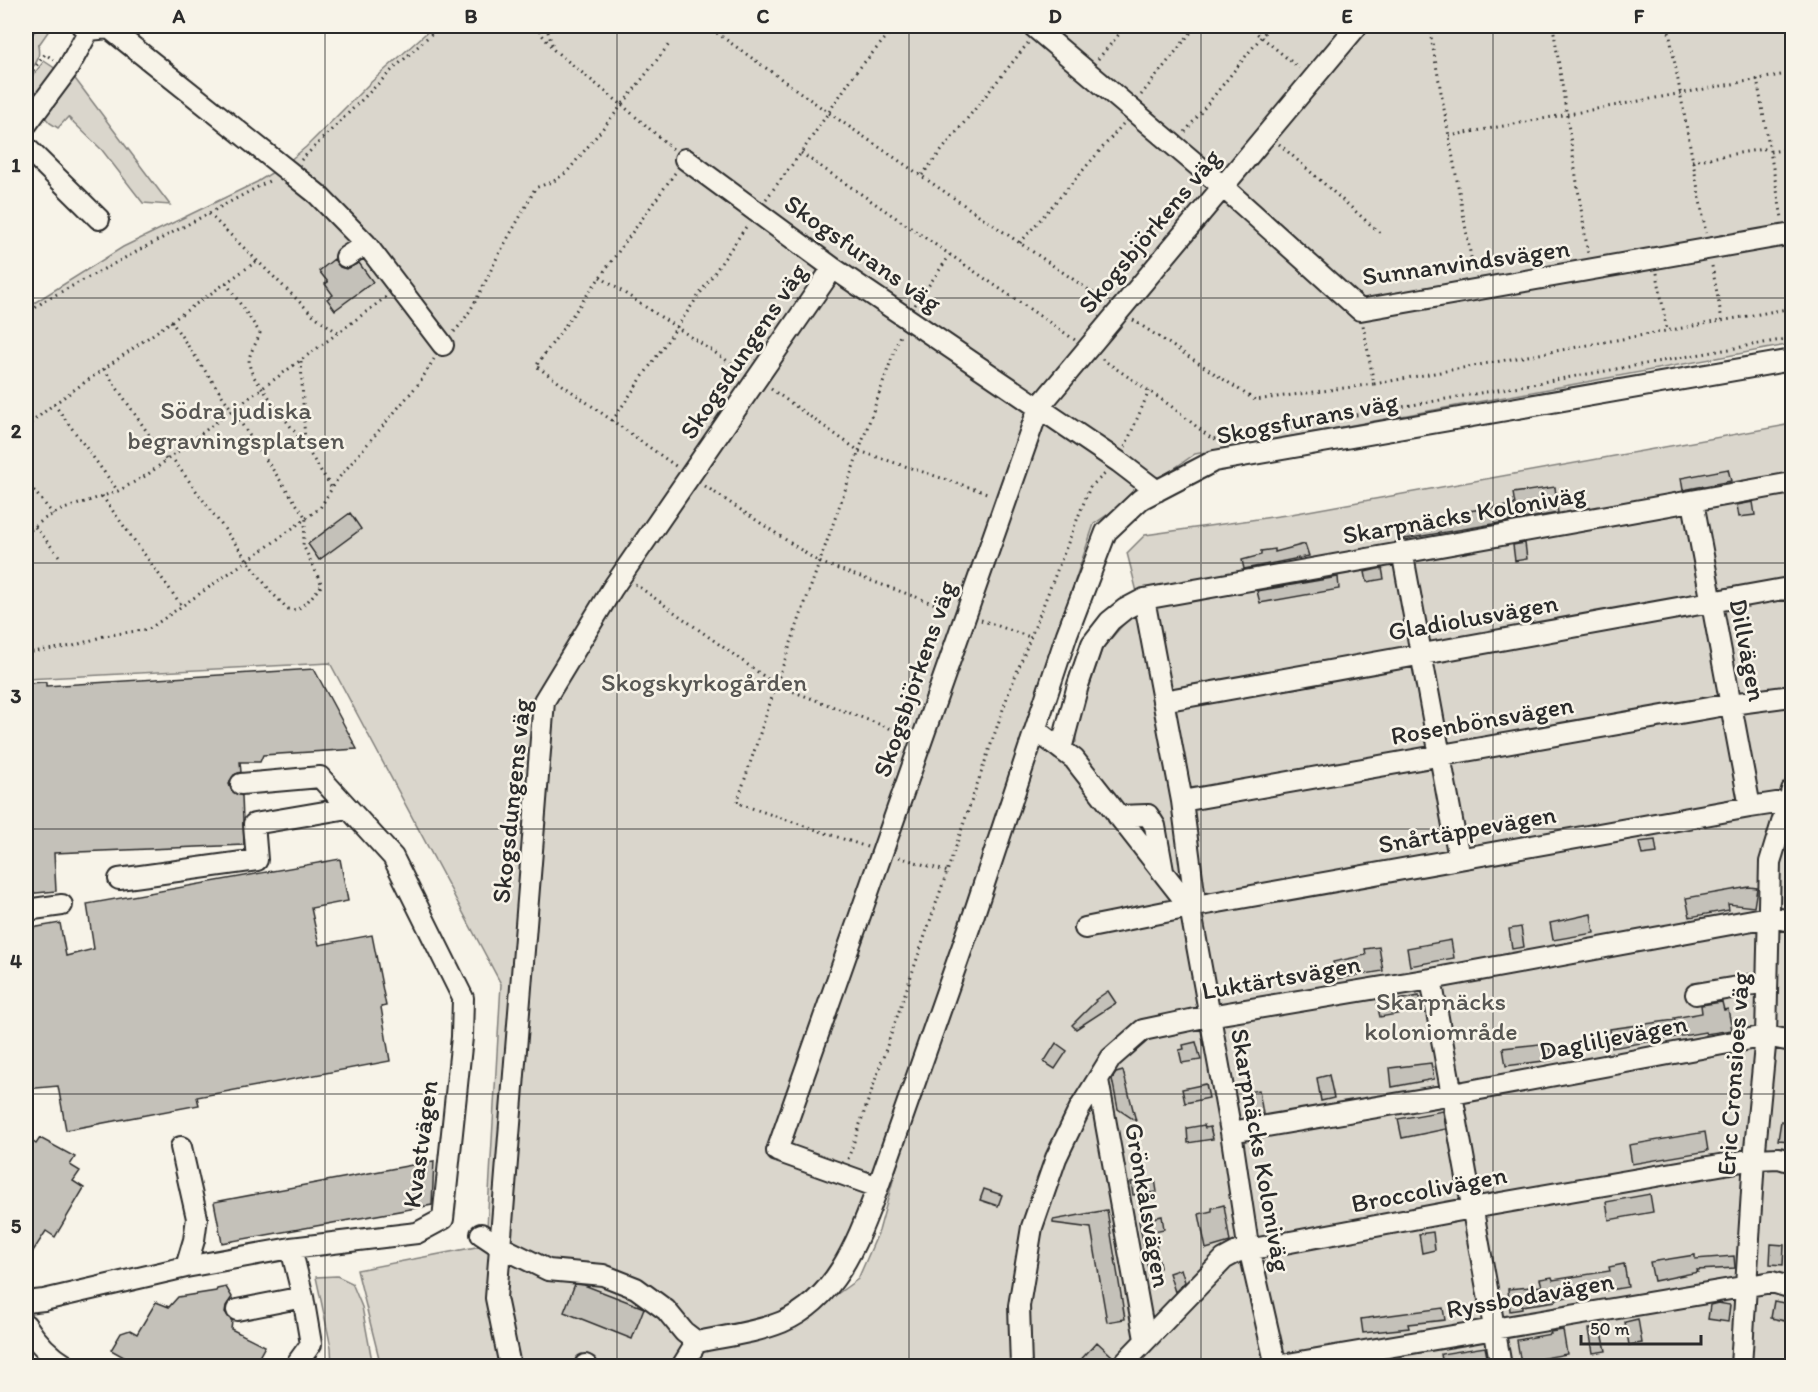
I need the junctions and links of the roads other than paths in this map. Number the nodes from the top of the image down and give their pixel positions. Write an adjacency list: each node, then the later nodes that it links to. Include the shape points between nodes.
1 (1357, 26): 7 (street, Skogsbjörkens väg)
2 (86, 28): 4 (street, via 67,70); 10 (street, via 109,28 317,194)
3 (1035, 28): 7 (street, Sunnanvindsvägen)
4 (26, 125)
5 (26, 147): 8 (street)
6 (685, 159): 12 (street, Skogsfurans väg)
7 (1222, 186): 9 (street, Sunnanvindsvägen, via 1360,310); 15 (street, Skogsbjörkens väg)
8 (99, 219)
9 (1789, 235)
10 (366, 244): 11 (street); 13 (street)
11 (346, 257)
12 (833, 268): 15 (street, Skogsfurans väg); 58 (street, Skogsdungens väg, via 622,573 544,700)
13 (442, 345)
14 (1792, 360): 17 (street, Skogsfurans väg, via 1214,461)
15 (1039, 407): 17 (street, Skogsfurans väg); 55 (street, Skogsbjörkens väg, via 777,1151)
16 (1792, 483): 18 (street, Skarpnäcks Koloniväg)
17 (1157, 490): 27 (street, via 1141,499 1106,532)
18 (1693, 502): 19 (street, Skarpnäcks Koloniväg); 22 (street, Dillvägen)
19 (1402, 551): 21 (street, Skarpnäcks Koloniväg); 23 (street)
20 (1792, 591): 22 (street, Gladiolusvägen)
21 (1144, 598): 25 (street, Skarpnäcks Koloniväg); 28 (street, Skarpnäcks Koloniväg, via 1110,621 1092,644)
22 (1711, 603): 23 (street, Gladiolusvägen); 26 (street, Dillvägen)
23 (1421, 654): 25 (street, Gladiolusvägen); 29 (street)
24 (1792, 696): 26 (street, Rosenbönsvägen)
25 (1163, 701): 32 (street, Skarpnäcks Koloniväg)
26 (1731, 704): 29 (street, Rosenbönsvägen); 34 (street, Dillvägen)
27 (1037, 731): 28 (street); 55 (street)
28 (1060, 749): 38 (street, via 1074,759)
29 (1440, 755): 32 (street, Rosenbönsvägen); 35 (street)
30 (242, 784): 33 (street, Kvastvägen, via 320,777)
31 (1791, 797): 34 (street, Snårtäppevägen); 40 (street, Eric Cronsioes väg, via 1770,861)
32 (1182, 801): 38 (street, Skarpnäcks Koloniväg, via 1194,893)
33 (348, 807): 36 (street, via 254,824 257,860); 59 (street, Kvastvägen, via 393,857 463,998 443,1220 417,1233)
34 (1750, 807): 35 (street, Snårtäppevägen)
35 (1459, 858): 38 (street, Snårtäppevägen)
36 (119, 879)
37 (62, 905): 39 (street)
38 (1190, 907): 42 (street); 46 (street, Skarpnäcks Koloniväg)
39 (26, 910)
40 (1768, 917): 41 (street, Luktärtsvägen); 43 (street, Luktärtsvägen); 44 (street, Eric Cronsioes väg)
41 (1792, 921)
42 (1084, 928)
43 (1431, 979): 46 (street, Luktärtsvägen); 50 (street)
44 (1767, 982): 45 (street); 47 (street, Eric Cronsioes väg)
45 (1696, 994)
46 (1209, 1016): 49 (street, Luktärtsvägen, via 1143,1030 1111,1058); 51 (street, Skarpnäcks Koloniväg)
47 (1766, 1036): 48 (street, Dagliljevägen); 50 (street, Dagliljevägen); 53 (street, Eric Cronsioes väg)
48 (1792, 1041)
49 (1098, 1080): 69 (street, Grönkålsvägen); 75 (street, Luktärtsvägen, via 1056,1158 1032,1227 1019,1306)
50 (1453, 1094): 51 (street, Dagliljevägen); 56 (street)
51 (1231, 1132): 60 (street, Skarpnäcks Koloniväg)
52 (181, 1147): 61 (street, via 196,1218)
53 (1754, 1159): 54 (street, Broccolivägen); 56 (street, Broccolivägen); 62 (street, Eric Cronsioes väg)
54 (1792, 1162)
55 (878, 1187): 70 (street, via 857,1242 839,1273 811,1304 783,1321)
56 (1472, 1208): 60 (street, Broccolivägen); 68 (street)
57 (481, 1234): 58 (street)
58 (499, 1246): 70 (street, via 548,1270 603,1275 636,1288 666,1310); 73 (street, Skogsdungens väg, via 496,1298)
59 (291, 1248): 61 (street, Kvastvägen); 64 (street)
60 (1250, 1248): 69 (street, Broccolivägen, via 1224,1259); 77 (street, Skarpnäcks Koloniväg)
61 (186, 1267): 65 (street, Kvastvägen)
62 (1746, 1286): 63 (street, Ryssbodavägen, via 1772,1282); 68 (street, Ryssbodavägen); 79 (street, Eric Cronsioes väg)
63 (1792, 1287)
64 (303, 1297): 66 (street); 72 (street, via 311,1344)
65 (26, 1302)
66 (237, 1310)
67 (26, 1325): 71 (street, via 55,1359)
68 (1494, 1328): 77 (street, Ryssbodavägen); 78 (street)
69 (1145, 1339): 76 (street, Broccolivägen)
70 (697, 1342): 74 (street)
71 (67, 1366)
72 (295, 1366)
73 (510, 1366)
74 (682, 1366)
75 (1021, 1366)
76 (1121, 1366)
77 (1276, 1366)
78 (1501, 1366)
79 (1741, 1366)

